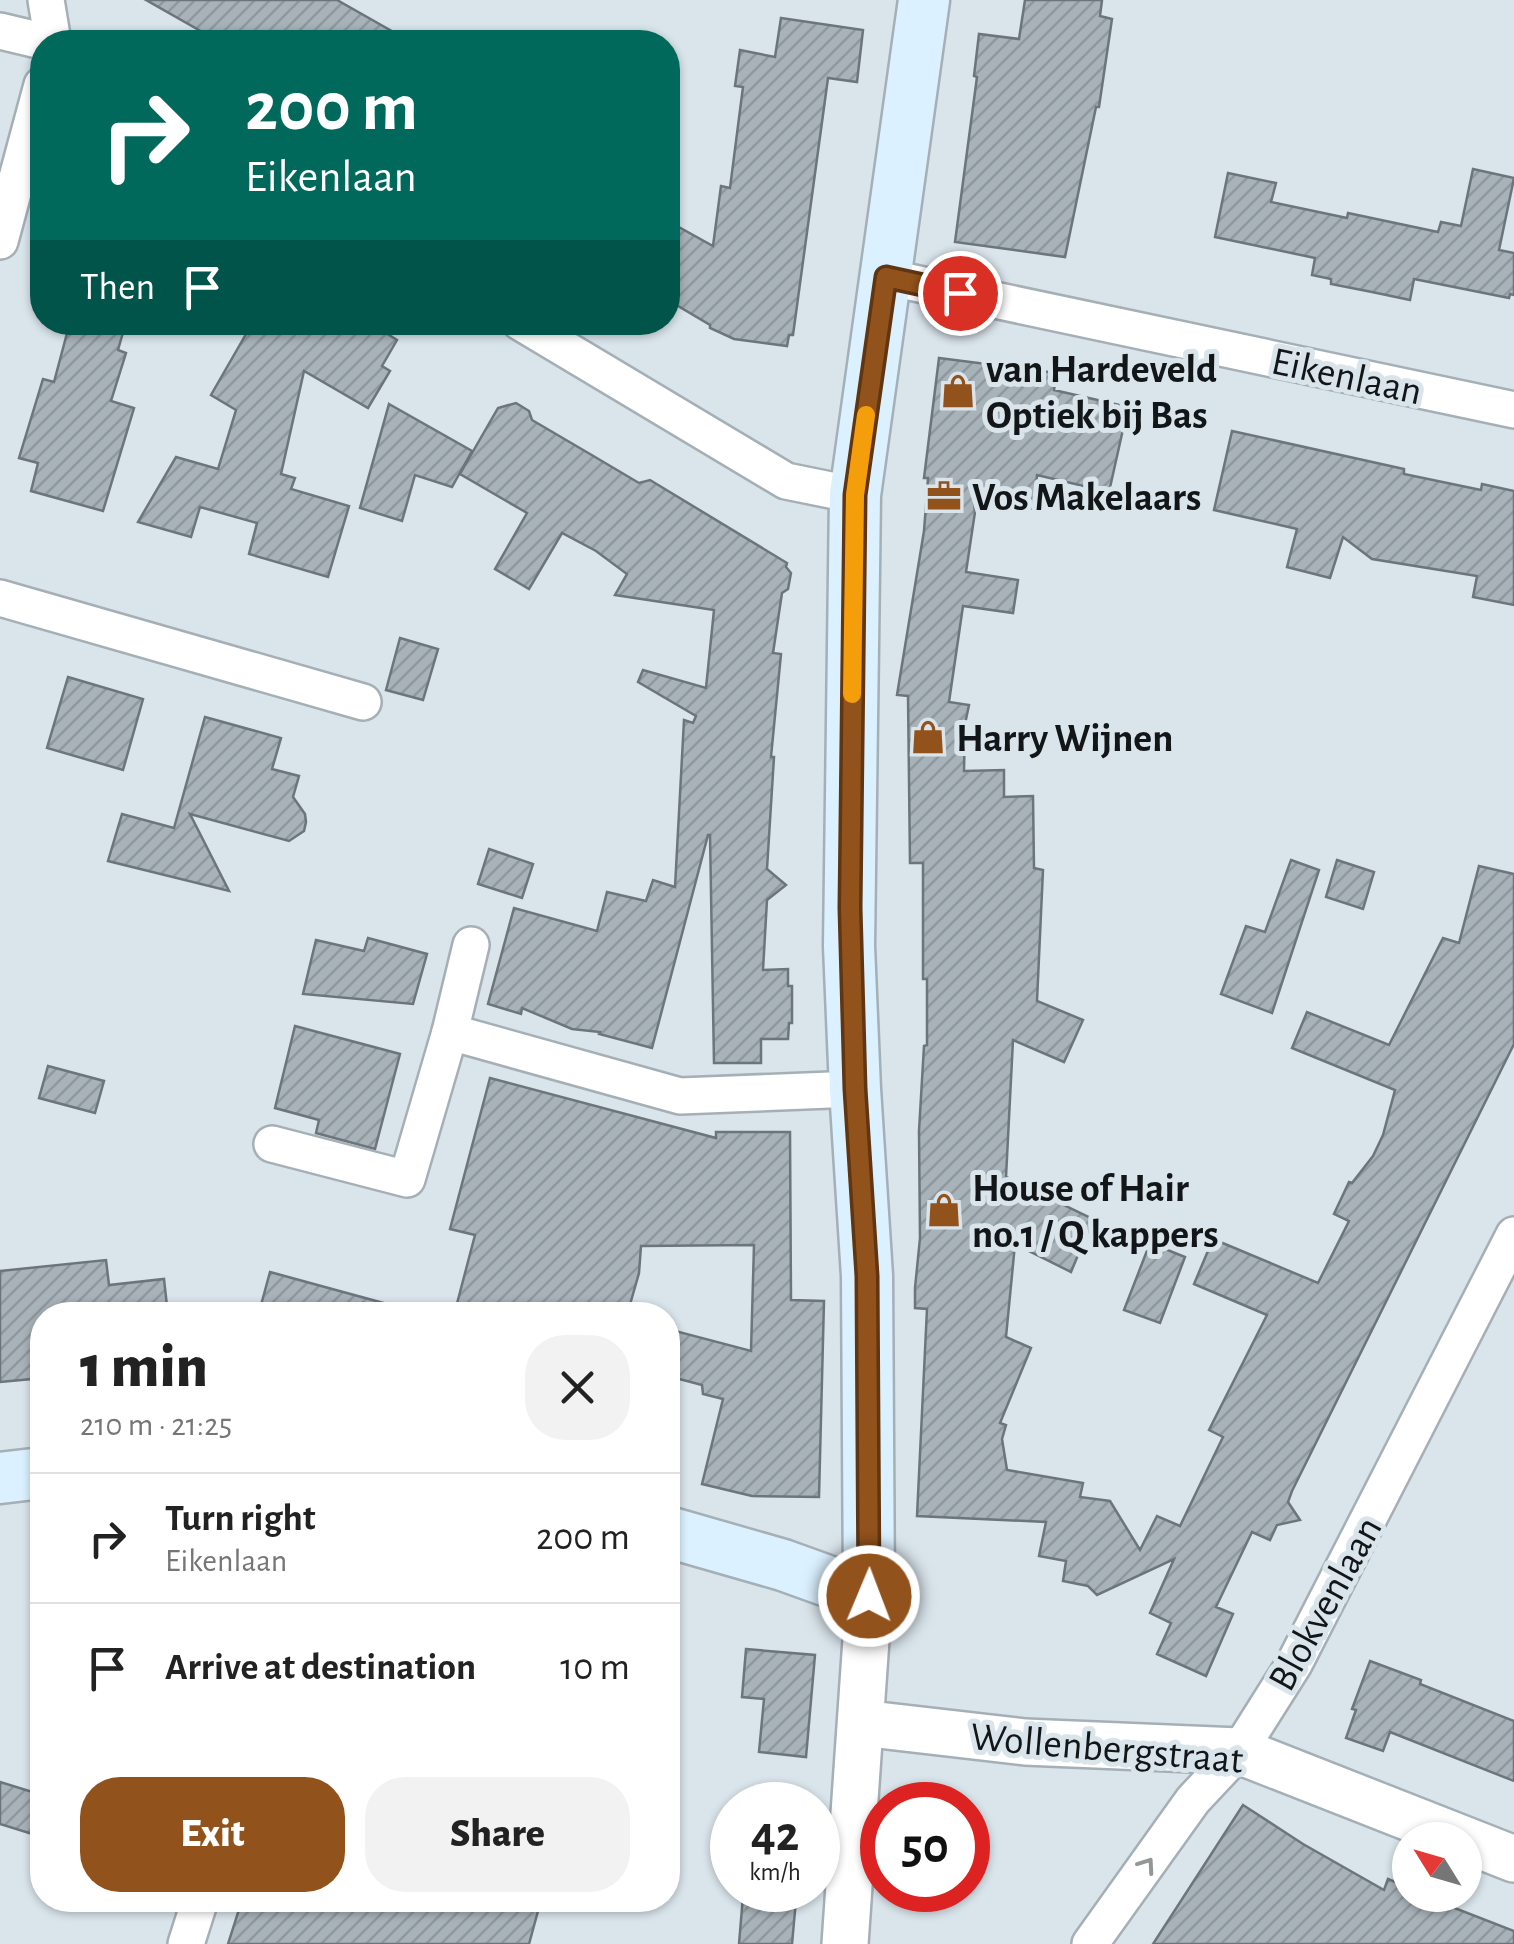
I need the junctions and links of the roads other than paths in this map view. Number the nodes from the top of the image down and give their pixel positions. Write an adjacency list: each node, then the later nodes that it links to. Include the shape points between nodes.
1 (46, 0): 3 (street)
2 (924, 0): 8 (main road)
3 (49, 30)
4 (0, 31): 5 (street)
5 (30, 38)
6 (30, 130): 7 (street)
7 (0, 241)
8 (886, 277): 10 (street, Eikenlaan); 11 (main road)
9 (542, 335): 11 (street, via 786,480)
10 (1514, 410)
11 (855, 495): 16 (main road, via 849,946)
12 (0, 598): 13 (street)
13 (363, 702)
14 (470, 945): 15 (street)
15 (450, 1032): 16 (street, via 680,1096); 17 (street, via 407,1178)
16 (855, 1089): 22 (main road, via 867,1276)
17 (272, 1144)
18 (1514, 1235): 24 (street, Blokvenlaan, via 1294,1664)
19 (30, 1474): 20 (main road)
20 (0, 1478)
21 (680, 1535): 22 (main road)
22 (869, 1596): 23 (street)
23 (861, 1723): 24 (street, Wollenbergstraat, via 1025,1742); 28 (street)
24 (1238, 1751): 25 (street, Wollenbergstraat); 29 (street, Blokvenlaan, one-way to 24, via 1193,1800)
25 (1514, 1859)
26 (196, 1912): 27 (street)
27 (186, 1944)
28 (845, 1944)
29 (1090, 1944)

